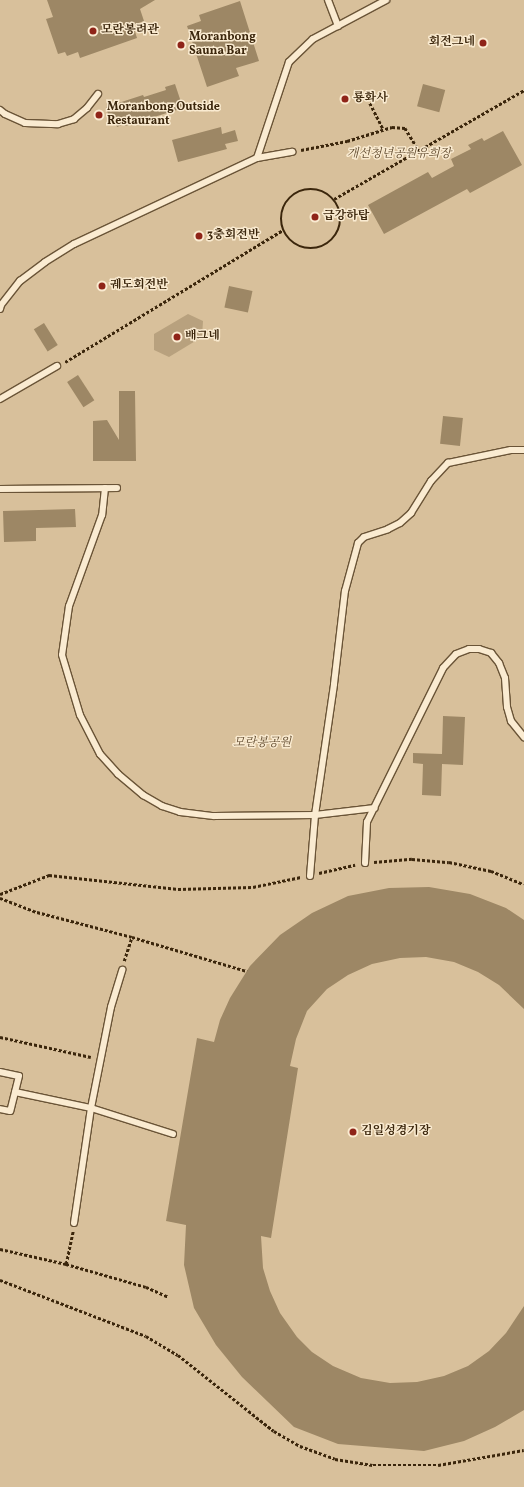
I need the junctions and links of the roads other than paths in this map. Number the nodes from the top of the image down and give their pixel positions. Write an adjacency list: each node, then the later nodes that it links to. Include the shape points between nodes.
1 (328, 0): 3 (lane)
2 (386, 0): 3 (lane)
3 (338, 26): 7 (lane, via 313,39 289,62)
4 (98, 94): 5 (lane, via 88,108 74,119 58,124 25,123)
5 (0, 110)
6 (292, 152): 7 (lane)
7 (257, 158): 8 (lane, via 74,244 20,281)
8 (0, 309)
9 (57, 366): 10 (lane)
10 (0, 399)
11 (524, 450): 17 (lane, via 511,450 448,463 432,481 411,513 400,523 364,537 358,543 345,591)
12 (105, 488): 13 (lane); 14 (lane); 17 (lane, via 102,515 69,606 62,655 80,714 100,754 118,774 143,795 162,806 180,812 214,816)
13 (117, 488)
14 (0, 489)
15 (524, 737): 16 (lane, via 511,721 507,707 505,678 500,663 490,653 479,649 469,649 456,654 443,668)
16 (375, 808): 17 (lane); 18 (lane, via 367,822)
17 (315, 814): 19 (lane)
18 (365, 863)
19 (310, 876)
20 (122, 970): 23 (lane, via 111,1007)
21 (0, 1072): 22 (lane, via 19,1076)
22 (15, 1092): 23 (lane); 24 (lane, via 10,1111)
23 (91, 1108): 25 (lane); 26 (lane)
24 (0, 1109)
25 (173, 1134)
26 (74, 1223)

